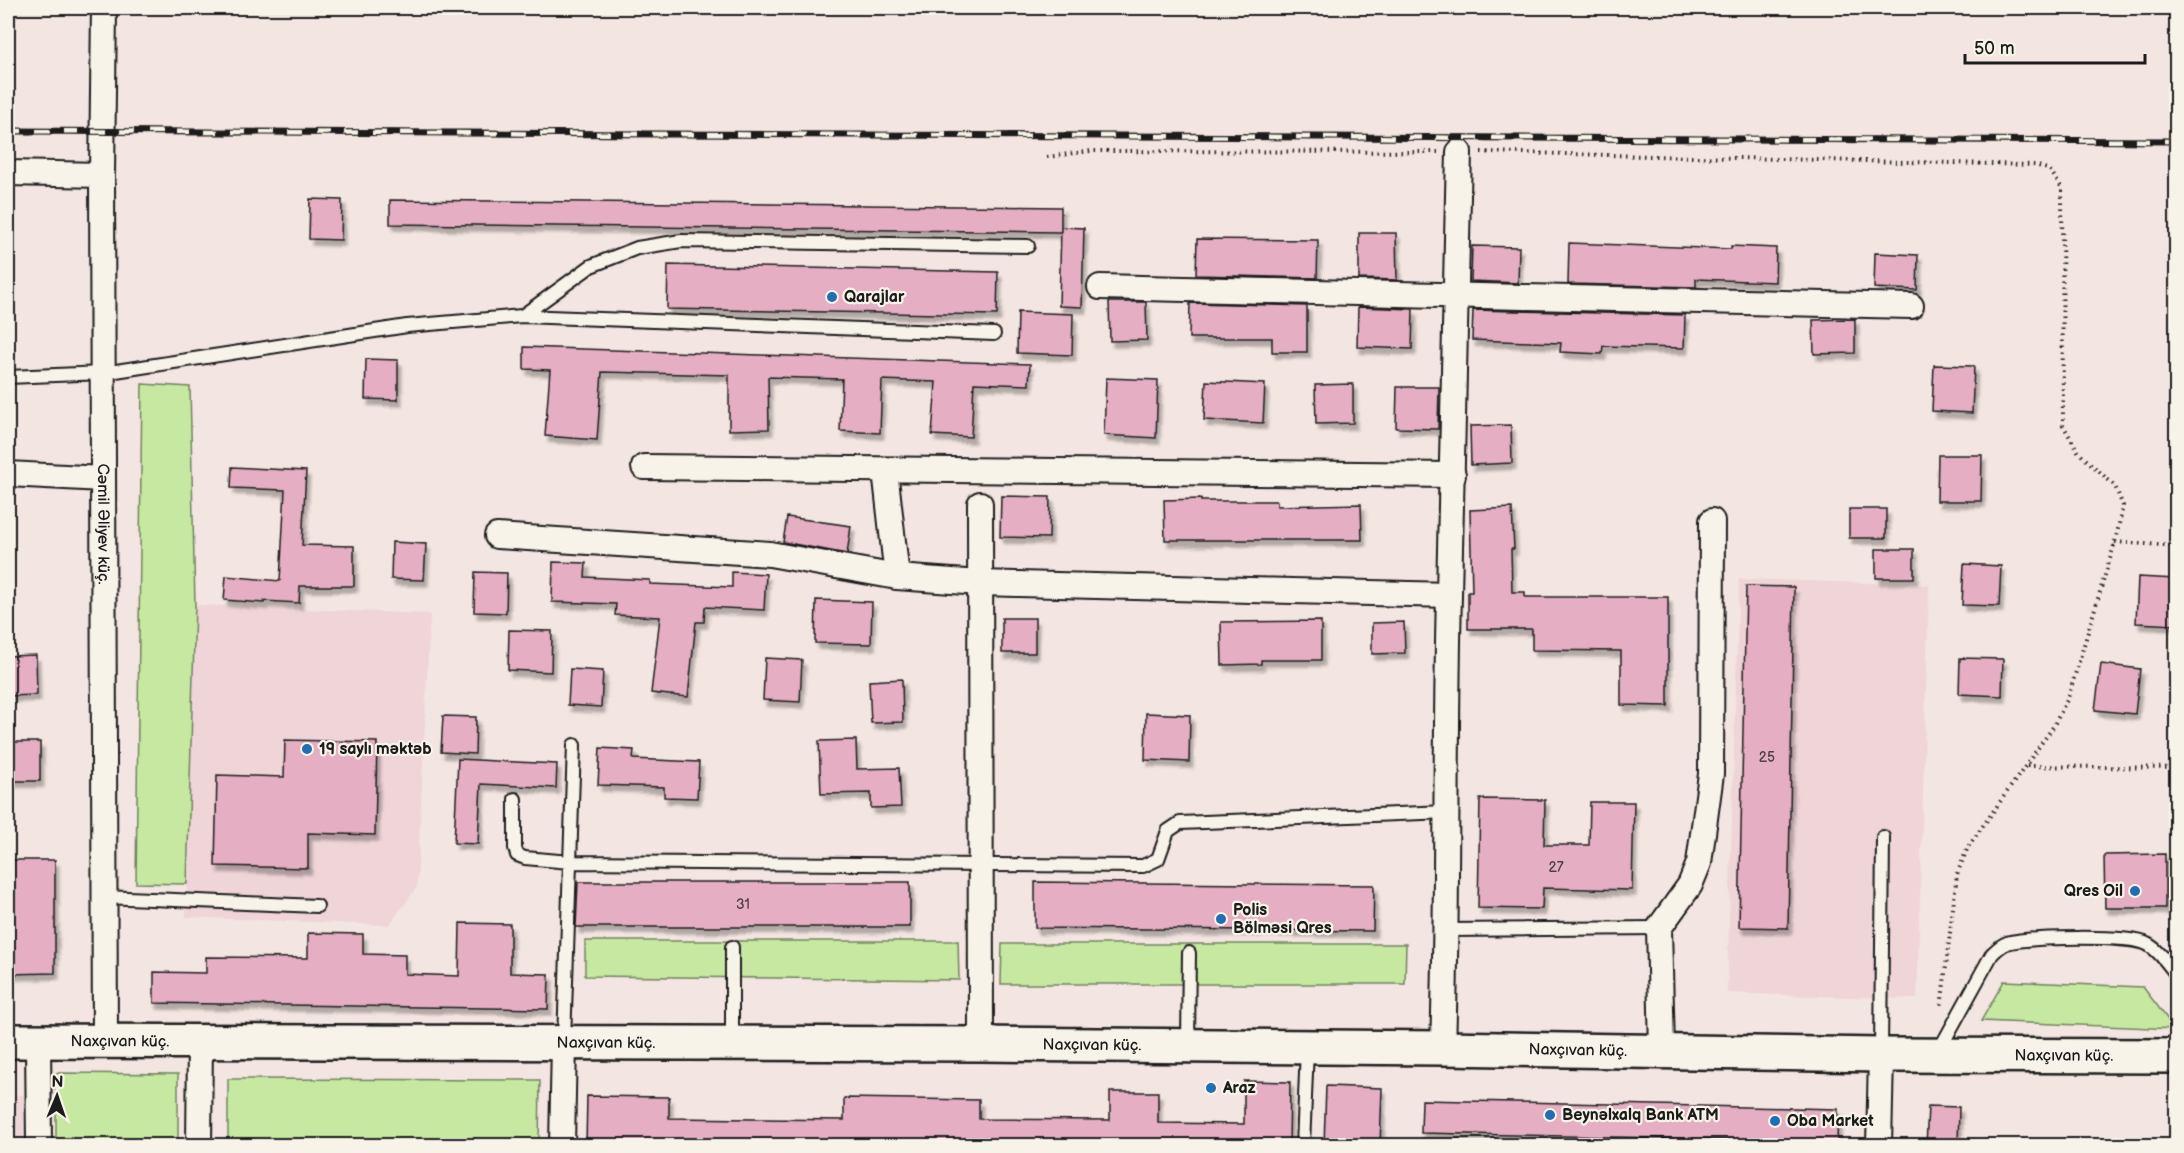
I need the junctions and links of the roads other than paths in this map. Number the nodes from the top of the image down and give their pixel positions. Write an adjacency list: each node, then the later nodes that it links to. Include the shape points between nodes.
1 (104, 8): 4 (street, Cəmil Əliyev küç.)
2 (1459, 152): 7 (street)
3 (8, 173): 4 (street)
4 (102, 175): 11 (street, Cəmil Əliyev küç.)
5 (1028, 246): 9 (lane, via 681,242 637,248 591,266)
6 (1100, 287): 7 (street)
7 (1457, 294): 8 (street); 16 (street)
8 (1911, 306)
9 (522, 316): 10 (lane); 11 (lane, via 407,327)
10 (994, 334)
11 (103, 373): 12 (lane); 17 (street, Cəmil Əliyev küç.)
12 (8, 377)
13 (644, 467): 14 (street)
14 (885, 470): 16 (street); 21 (street)
15 (8, 474): 17 (street)
16 (1453, 475): 23 (street)
17 (102, 479): 30 (street, Cəmil Əliyev küç.)
18 (980, 504): 22 (street)
19 (1712, 521): 32 (street, via 1711,774 1699,863 1690,885)
20 (496, 536): 21 (street, via 770,554)
21 (897, 577): 22 (street)
22 (980, 583): 23 (street); 29 (street)
23 (1449, 596): 26 (street)
24 (574, 745): 28 (lane)
25 (515, 799): 28 (lane, via 517,855)
26 (1448, 812): 29 (lane, via 1180,823 1168,831 1158,859 1143,866); 33 (street)
27 (1883, 837): 48 (lane)
28 (570, 862): 29 (lane); 40 (lane)
29 (981, 865): 42 (street)
30 (104, 897): 31 (lane); 39 (street, Cəmil Əliyev küç.)
31 (317, 906)
32 (1659, 928): 33 (lane); 46 (street)
33 (1447, 930): 45 (street)
34 (732, 946): 41 (lane)
35 (1189, 953): 43 (lane)
36 (2176, 974): 47 (lane, via 2146,944 2129,939 2024,940 2005,944 1992,954)
37 (200, 1040): 39 (street, Naxçıvan küç.); 40 (street, Naxçıvan küç.); 51 (street)
38 (23, 1041): 39 (street, Naxçıvan küç.); 50 (street)
39 (105, 1041)
40 (564, 1042): 41 (street, Naxçıvan küç.); 52 (street)
41 (732, 1042): 42 (street, Naxçıvan küç.)
42 (981, 1044): 43 (street, Naxçıvan küç.)
43 (1188, 1046): 44 (street, Naxçıvan küç.)
44 (1307, 1046): 45 (street, Naxçıvan küç.); 53 (lane)
45 (1443, 1048): 46 (street, Naxçıvan küç.)
46 (1662, 1050): 48 (street, Naxçıvan küç.)
47 (1936, 1054): 48 (street, Naxçıvan küç.); 49 (street, Naxçıvan küç.)
48 (1881, 1055): 54 (street)
49 (2176, 1056)
50 (39, 1146)
51 (199, 1146)
52 (562, 1146)
53 (1303, 1146)
54 (1879, 1146)

